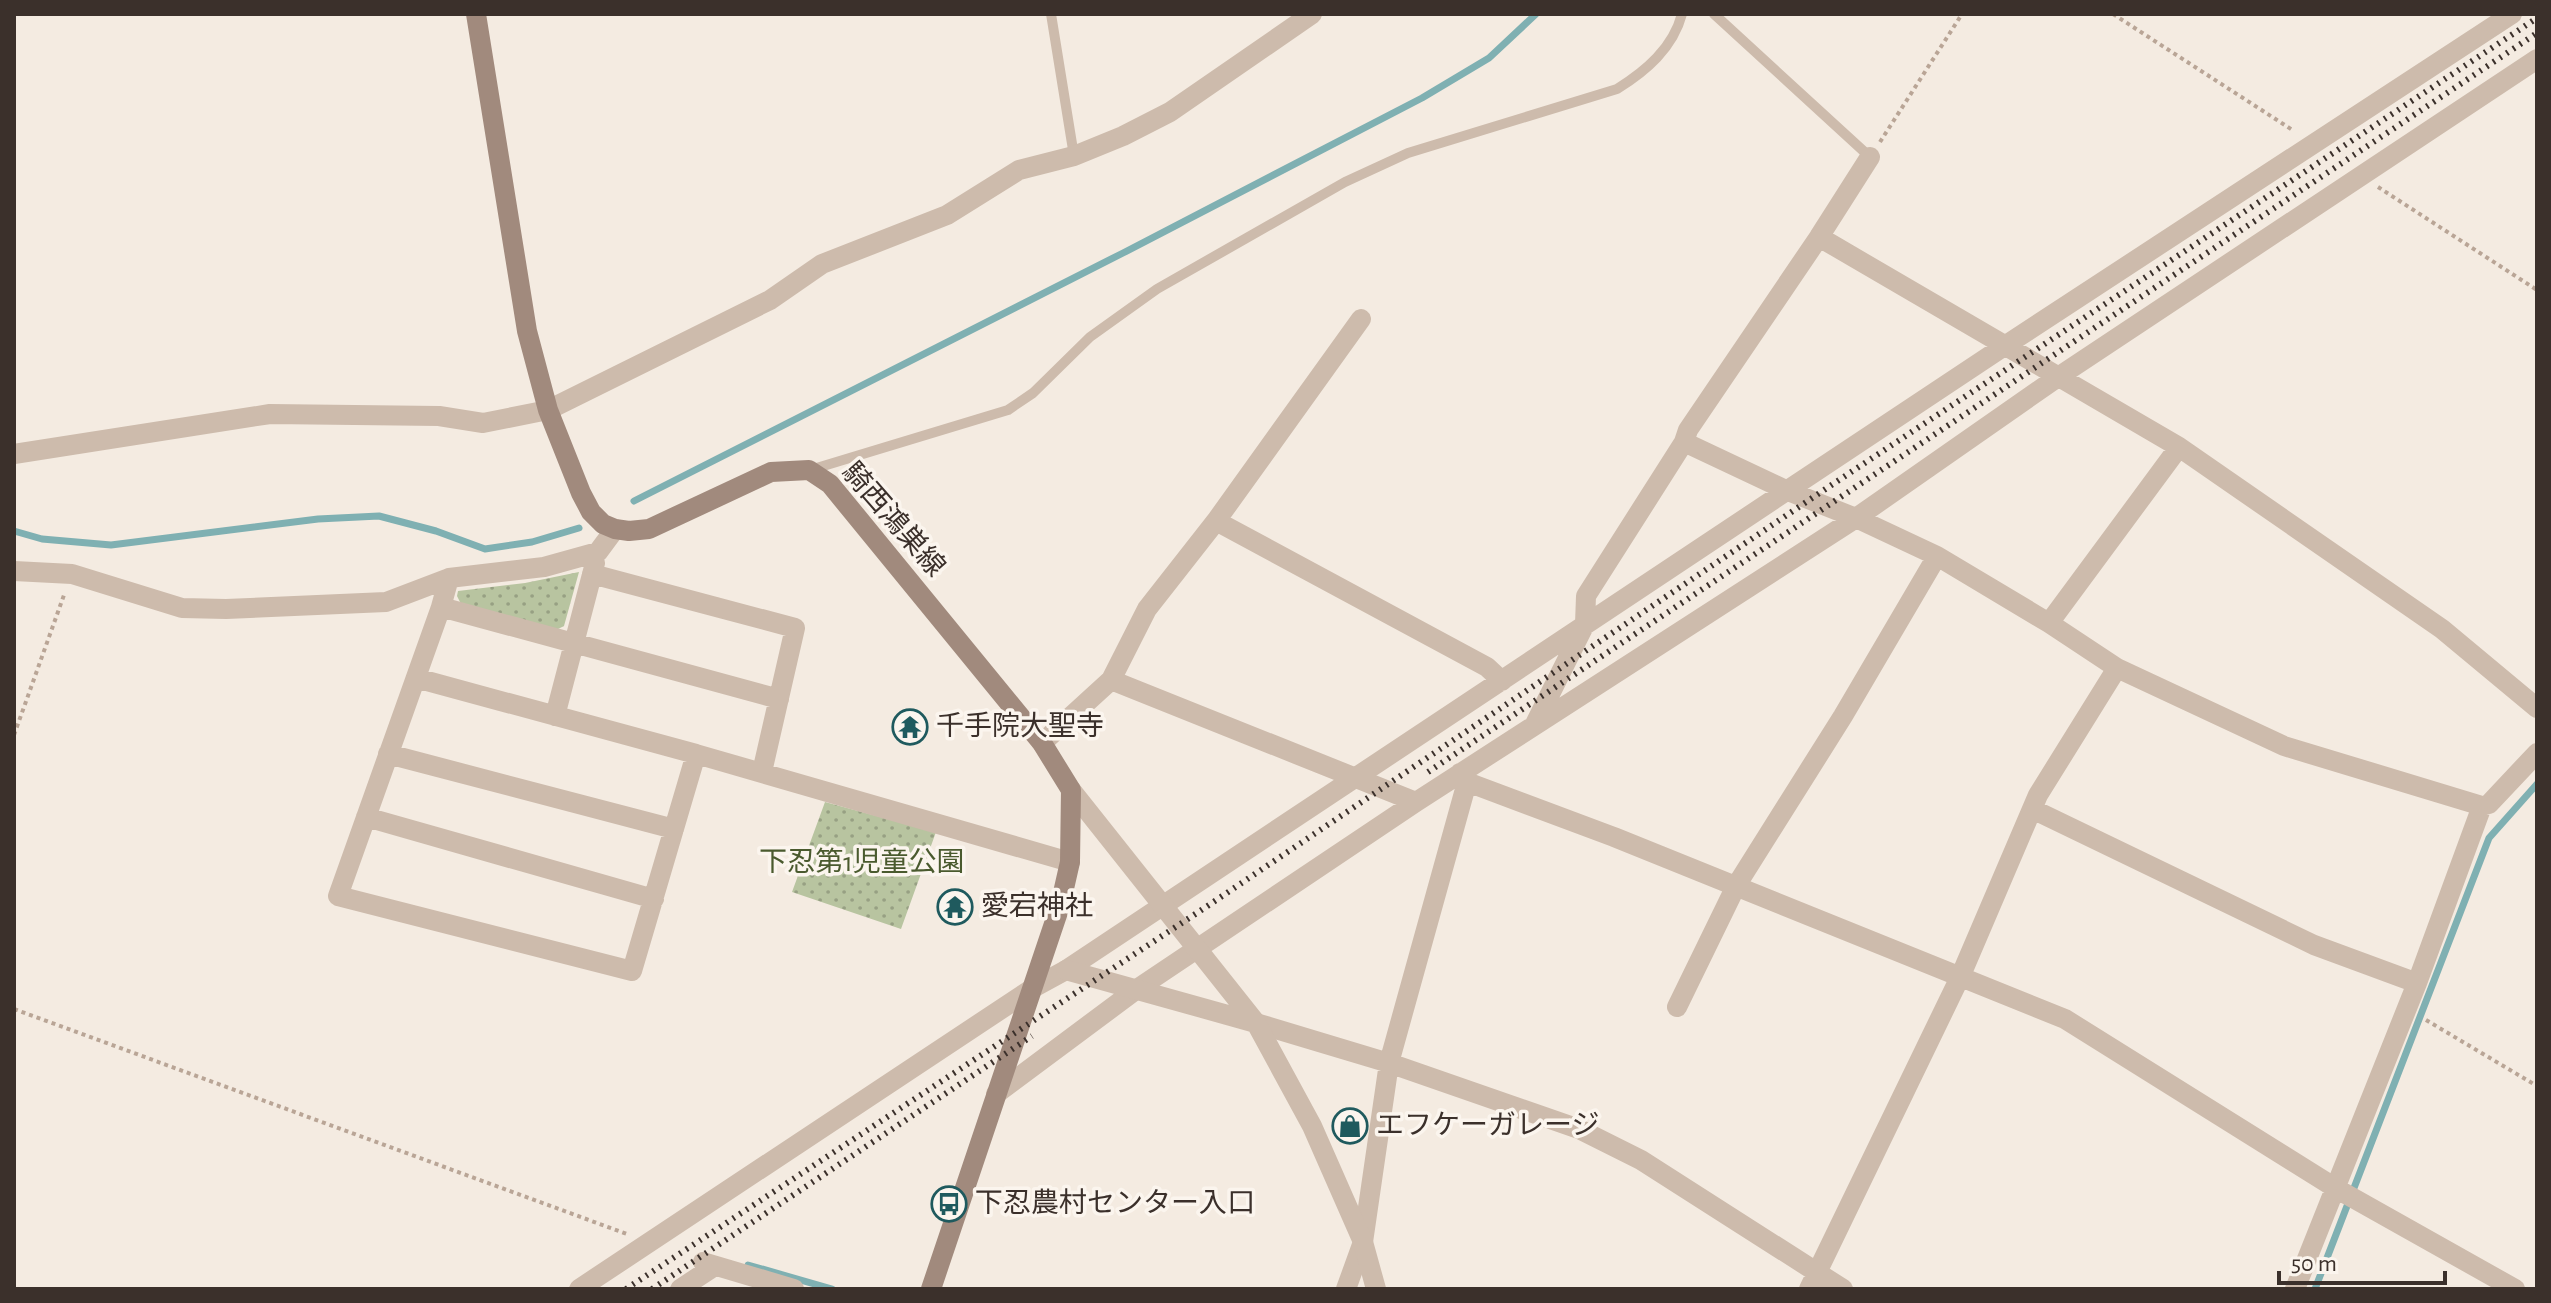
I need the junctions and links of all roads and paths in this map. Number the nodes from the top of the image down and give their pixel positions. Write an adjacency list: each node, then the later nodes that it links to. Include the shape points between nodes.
1 (476, 14): 19 (main road, via 527,331)
2 (1051, 14): 11 (lane)
3 (1312, 14): 11 (street, via 1170,112)
4 (1682, 14): 23 (lane, via 1679,28 1647,70 1617,89 1408,153 1345,182 1157,289 1090,337 1008,410)
5 (1714, 14): 12 (lane)
6 (1962, 14): 12 (path)
7 (2113, 14): 10 (path)
8 (2512, 14): 10 (street)
9 (2537, 59): 13 (street)
10 (2315, 144): 17 (street)
11 (1074, 156): 19 (street, via 1019,170 947,215 822,264 770,300)
12 (1870, 157): 14 (street)
13 (2360, 175): 15 (path); 18 (street)
14 (1819, 237): 17 (street); 20 (street)
15 (2537, 290)
16 (1361, 319): 26 (street)
17 (2006, 345): 18 (street); 24 (street)
18 (2058, 377): 21 (street); 25 (street)
19 (548, 410): 22 (street, via 483,423 439,416 270,414); 27 (main road, via 591,512)
20 (1684, 442): 24 (street); 36 (street, via 1586,596)
21 (2179, 447): 35 (street); 43 (street, via 2442,629)
22 (14, 454)
23 (809, 470): 27 (main road, 騎西鴻巣線, via 771,472 649,529); 47 (main road, 騎西鴻巣線, via 830,484)
24 (1788, 491): 25 (street); 36 (street)
25 (1856, 518): 29 (street); 45 (street)
26 (1216, 521): 40 (street, via 1147,609); 41 (street, via 1487,667)
27 (615, 529): 28 (street)
28 (598, 552): 32 (street); 33 (street, via 544,567)
29 (1937, 556): 35 (street); 61 (street)
30 (14, 571): 31 (street)
31 (72, 574): 33 (street, via 182,608 226,609 386,602); 46 (path)
32 (592, 574): 37 (street); 42 (street, via 795,628)
33 (449, 578): 34 (street)
34 (441, 607): 37 (street); 39 (street)
35 (2049, 623): 38 (street)
36 (1585, 624): 41 (street); 45 (street)
37 (575, 643): 42 (street); 44 (street)
38 (2117, 668): 56 (street, via 2284,746); 57 (street)
39 (416, 678): 44 (street); 49 (street)
40 (1111, 680): 47 (street); 52 (street)
41 (1502, 681): 52 (street)
42 (779, 699): 51 (street)
43 (2537, 708)
44 (555, 716): 50 (street)
45 (1535, 724): 53 (street)
46 (14, 735)
47 (1042, 743): 54 (main road, 騎西鴻巣線)
48 (2537, 753): 56 (street)
49 (388, 754): 58 (street); 59 (street)
50 (696, 754): 51 (street); 59 (street)
51 (762, 772): 60 (street)
52 (1355, 776): 55 (street); 63 (street)
53 (1464, 778): 55 (street); 61 (street); 74 (street)
54 (1071, 790): 60 (main road); 63 (street)
55 (1416, 802): 64 (street)
56 (2482, 806): 67 (street)
57 (2032, 809): 66 (street); 67 (street, via 2314,945)
58 (366, 817): 62 (street); 62 (street, via 338,896 632,971)
59 (674, 829): 62 (street)
60 (1070, 862): 68 (main road)
61 (1736, 886): 66 (street); 70 (street)
62 (654, 899)
63 (1163, 906): 64 (street); 65 (street)
64 (1199, 949): 69 (street); 73 (street)
65 (1066, 970): 68 (street); 69 (street)
66 (1961, 975): 77 (street, via 2065,1019); 80 (street)
67 (2417, 983): 72 (street)
68 (1033, 988): 76 (main road); 78 (street)
69 (1137, 989): 73 (street); 76 (street)
70 (1677, 1007)
71 (14, 1009): 78 (path)
72 (2407, 1009): 75 (path); 77 (street)
73 (1256, 1023): 74 (street); 79 (street, via 1312,1126)
74 (1389, 1063): 79 (street); 80 (street, via 1579,1129 1641,1160)
75 (2537, 1086)
76 (996, 1094): 84 (main road)
77 (2337, 1189): 88 (street); 89 (street)
78 (650, 1242): 81 (street)
79 (1363, 1242): 85 (street); 86 (street)
80 (1814, 1282): 87 (street)
81 (579, 1289)
82 (680, 1289): 83 (street, via 709,1264)
83 (794, 1289)
84 (931, 1289)
85 (1346, 1289)
86 (1376, 1289)
87 (1843, 1289)
88 (2295, 1289)
89 (2515, 1289)

